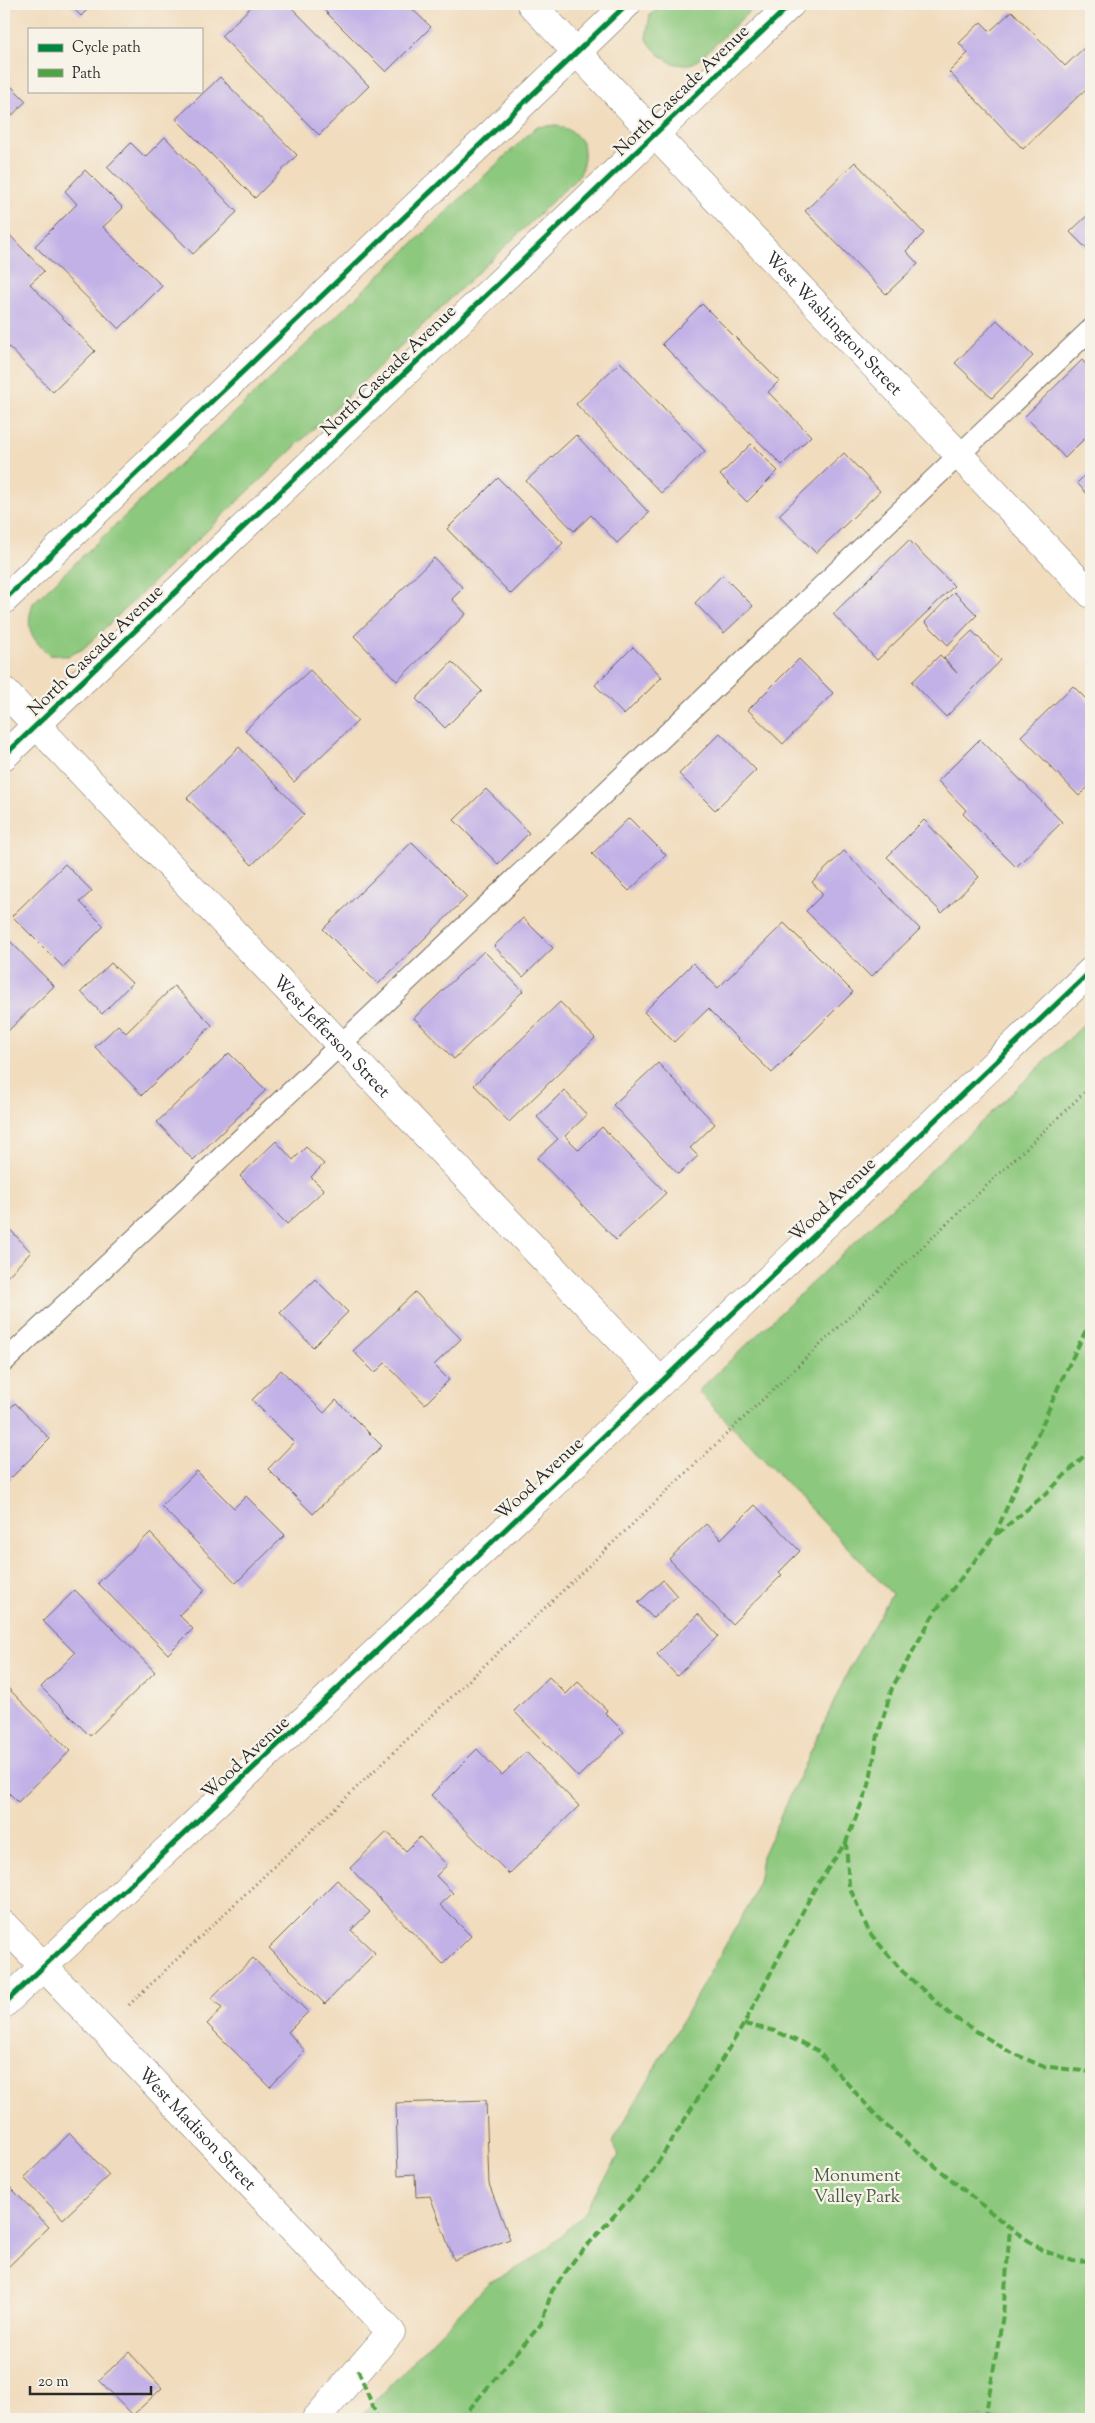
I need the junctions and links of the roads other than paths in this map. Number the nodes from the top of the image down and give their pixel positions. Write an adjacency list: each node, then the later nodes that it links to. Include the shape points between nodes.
1 (531, 4): 4 (street, West Washington Street)
2 (627, 4): 4 (street)
3 (791, 4): 5 (street, North Cascade Avenue)
4 (578, 52): 5 (street, West Washington Street); 9 (street)
5 (655, 133): 7 (street, West Washington Street); 11 (street, North Cascade Avenue)
6 (1091, 329): 7 (lane)
7 (959, 457): 8 (street, West Washington Street); 14 (lane)
8 (1091, 594)
9 (4, 600)
10 (4, 691): 11 (street, West Jefferson Street)
11 (36, 725): 12 (street, North Cascade Avenue); 14 (street, West Jefferson Street)
12 (4, 756)
13 (1091, 970): 16 (street, Wood Avenue)
14 (340, 1046): 15 (lane); 16 (street, West Jefferson Street)
15 (4, 1362)
16 (661, 1382): 18 (street, Wood Avenue)
17 (4, 1925): 18 (street, West Madison Street)
18 (44, 1967): 19 (street, Wood Avenue); 20 (street, West Madison Street, via 391,2332)
19 (4, 2004)
20 (316, 2419)

